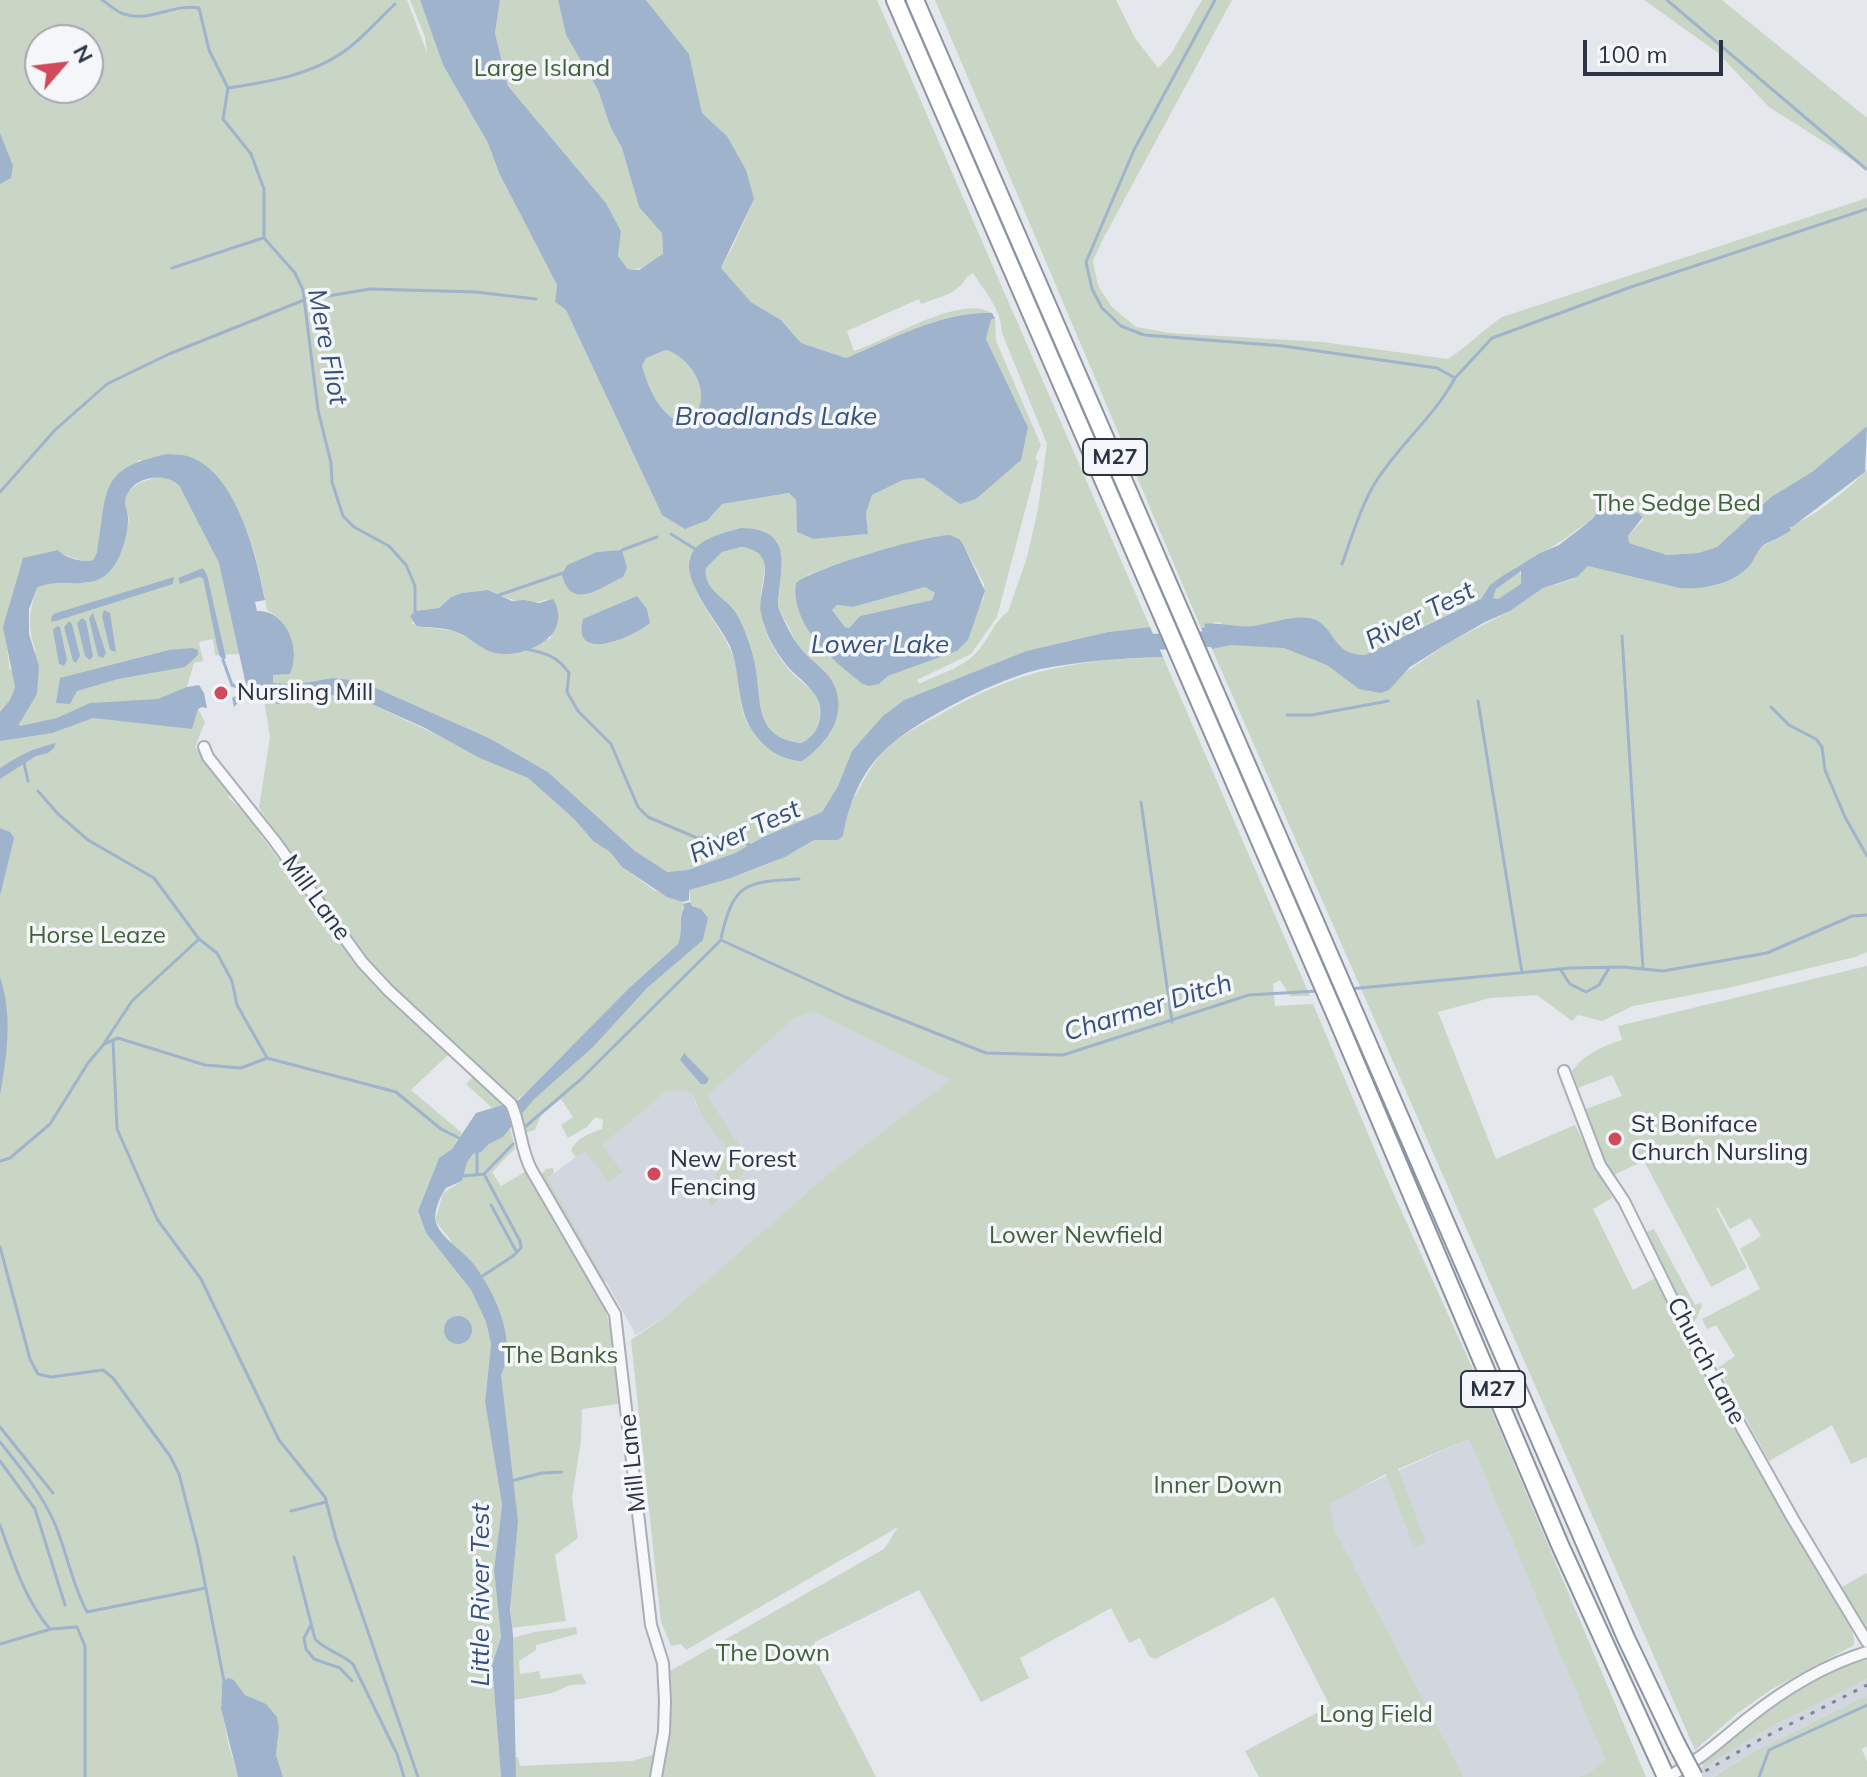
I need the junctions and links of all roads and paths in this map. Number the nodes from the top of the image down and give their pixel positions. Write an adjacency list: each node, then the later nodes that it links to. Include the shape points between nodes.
1 (895, 0): 8 (highway, M27, via 1548,1517)
2 (915, 0): 9 (highway, M27, bridge, via 1626,1638)
3 (204, 747): 7 (street, Mill Lane, via 362,962 511,1104 531,1169 615,1314 651,1625 663,1663 664,1732)
4 (1564, 1071): 5 (street, Church Lane, via 1600,1165 1624,1201 1692,1339)
5 (1867, 1642)
6 (1867, 1652): 8 (street, via 1779,1696 1703,1756)
7 (656, 1777)
8 (1666, 1777)
9 (1694, 1777)

